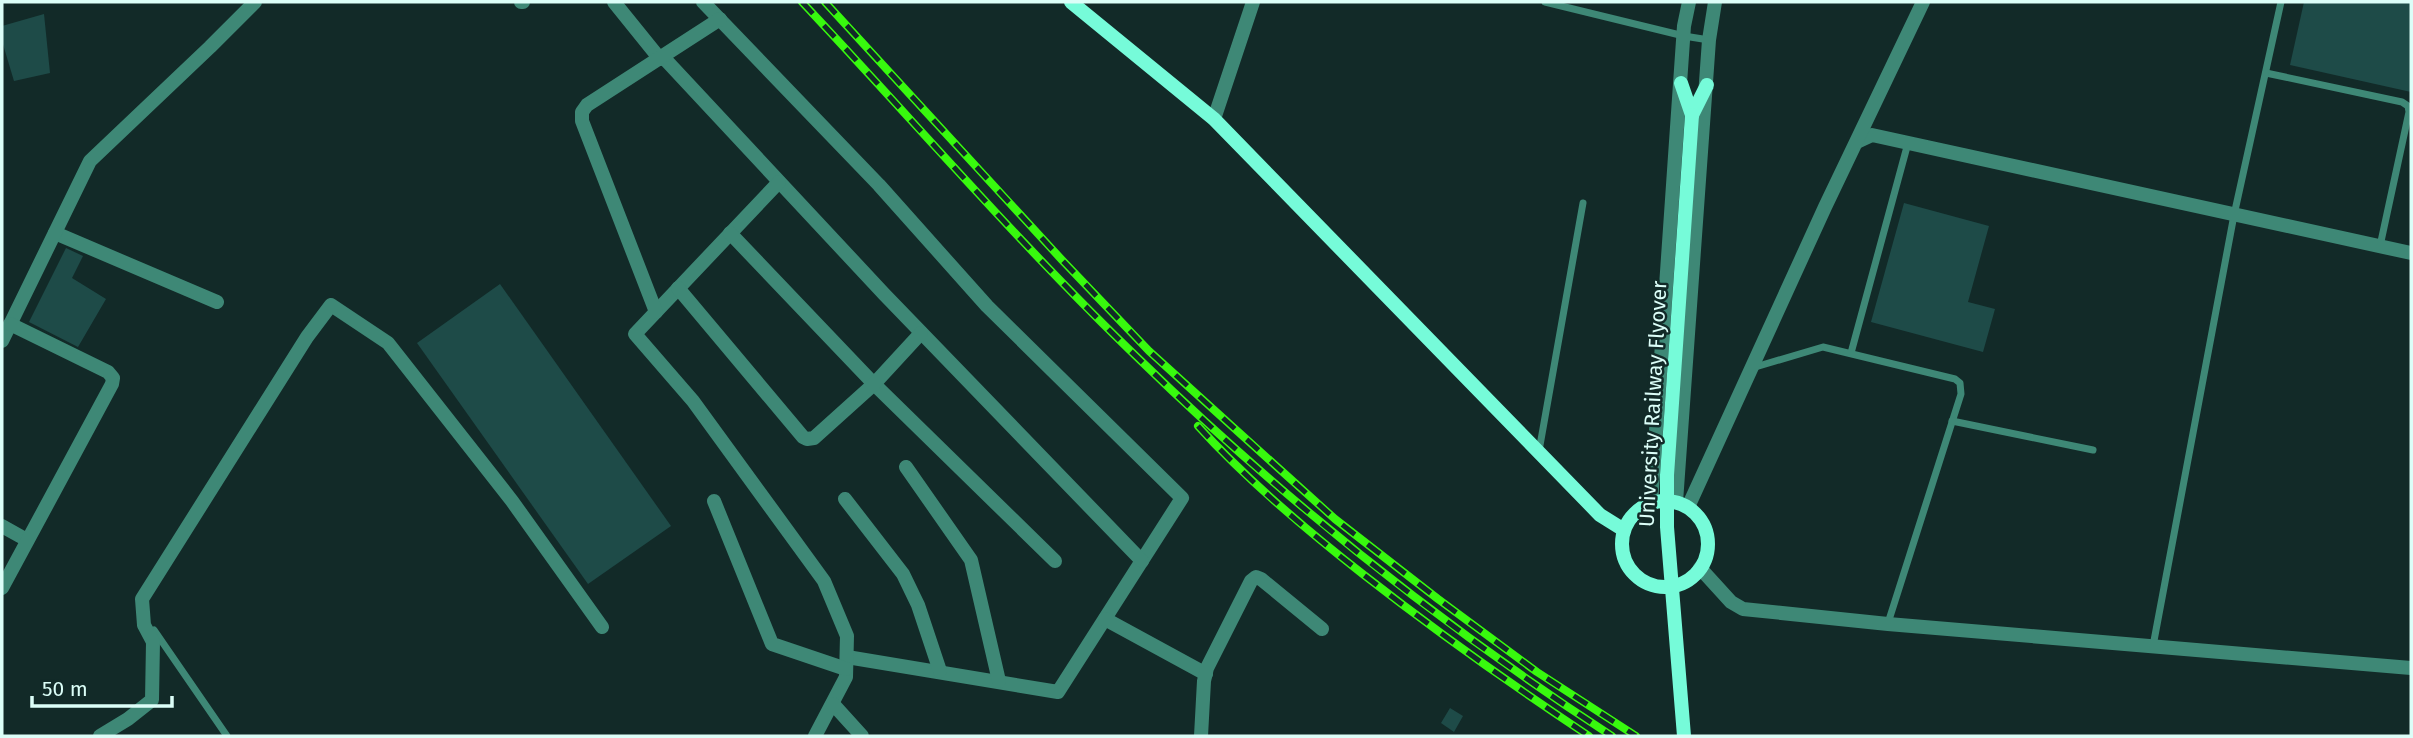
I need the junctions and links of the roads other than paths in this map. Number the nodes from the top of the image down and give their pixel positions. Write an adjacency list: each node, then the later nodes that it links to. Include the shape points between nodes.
1 (250, 2): 25 (street, via 210,47 90,161)
2 (614, 2): 14 (street)
3 (703, 2): 11 (street)
4 (1071, 2): 19 (street)
5 (1253, 2): 19 (street)
6 (1545, 2): 12 (lane)
7 (1689, 2): 12 (street)
8 (1716, 2): 13 (street)
9 (1923, 2): 20 (street)
10 (2281, 2): 15 (lane)
11 (720, 19): 14 (street); 50 (street, via 987,306 1182,498)
12 (1684, 36): 13 (lane); 16 (street)
13 (1709, 40): 17 (street)
14 (662, 58): 22 (street); 31 (street, via 582,112)
15 (2266, 73): 24 (lane); 27 (lane, via 2408,106)
16 (1681, 83): 18 (street, University Railway Flyover); 44 (street)
17 (1707, 85): 18 (street, University Railway Flyover); 45 (street)
18 (1692, 115): 70 (street, University Railway Flyover, bridge, via 1667,475)
19 (1214, 119): 40 (street)
20 (1857, 142): 21 (street, via 1872,135); 36 (street)
21 (1908, 143): 24 (street); 35 (lane)
22 (779, 182): 26 (street); 33 (street)
23 (1583, 203): 40 (lane)
24 (2234, 215): 27 (street); 58 (lane)
25 (55, 233): 30 (street); 32 (street)
26 (730, 233): 29 (street); 37 (street)
27 (2380, 246): 28 (street)
28 (2411, 253)
29 (678, 288): 31 (street); 37 (street, via 807,439 814,438)
30 (217, 302)
31 (656, 312): 59 (street, via 635,334 693,401 824,580 847,636)
32 (10, 324): 34 (street); 48 (street, via 113,378)
33 (921, 333): 37 (street); 50 (street)
34 (2, 341)
35 (1851, 353): 36 (lane, via 1823,347); 38 (lane, via 1955,379 1961,394)
36 (1751, 368): 45 (street)
37 (874, 384): 49 (street)
38 (1952, 421): 39 (lane); 55 (lane)
39 (2093, 450)
40 (1539, 452): 47 (street, via 1600,515)
41 (906, 467): 63 (street, via 971,559)
42 (845, 499): 61 (street, via 903,574)
43 (714, 501): 59 (street, via 772,644)
44 (1651, 503): 45 (street); 47 (street, via 1630,518)
45 (1682, 505): 51 (street, via 1705,527 1707,552)
46 (2, 526): 48 (street)
47 (1624, 530): 51 (street, via 1623,555 1647,583 1673,586)
48 (27, 540): 52 (street)
49 (1055, 561)
50 (1142, 561): 54 (street)
51 (1700, 568): 55 (street, via 1743,609)
52 (2, 588)
53 (143, 615): 56 (street, via 142,599 331,305 388,342); 65 (street, via 153,642 152,700); 66 (lane)
54 (1105, 619): 62 (street); 63 (street, via 1058,692)
55 (1888, 624): 58 (street)
56 (603, 627)
57 (1322, 629): 62 (street, via 1256,577)
58 (2153, 646): 60 (street)
59 (846, 663): 61 (street); 64 (street, via 846,677)
60 (2411, 668)
61 (940, 671): 63 (street)
62 (1206, 674): 69 (street)
63 (999, 681)
64 (833, 704): 67 (street); 68 (street)
65 (100, 736)
66 (227, 736)
67 (815, 736)
68 (862, 736)
69 (1201, 736)
70 (1684, 736)

